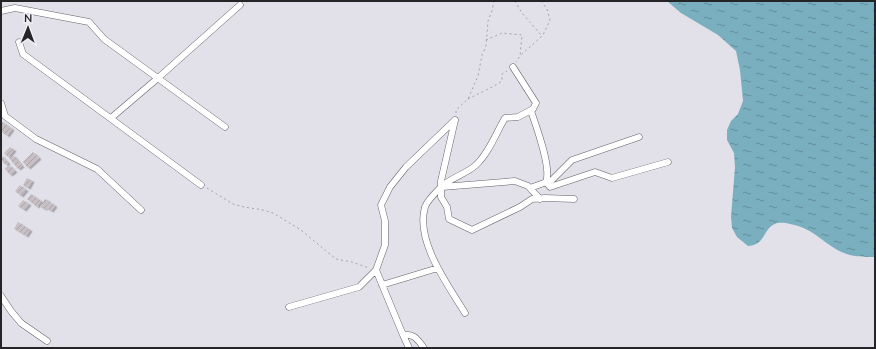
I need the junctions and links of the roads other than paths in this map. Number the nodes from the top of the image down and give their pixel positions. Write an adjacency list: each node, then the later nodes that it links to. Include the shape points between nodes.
1 (240, 5): 5 (street)
2 (1, 11): 5 (street, via 15,8 89,22 104,39)
3 (19, 42): 9 (street, via 23,54)
4 (513, 67): 7 (street, via 536,103)
5 (158, 78): 9 (street); 10 (street)
6 (1, 103): 8 (street)
7 (531, 110): 13 (street, via 549,177); 15 (street, via 518,117 505,118 476,165)
8 (3, 117): 19 (street, via 36,139 97,169)
9 (111, 118): 14 (street)
10 (225, 127)
11 (639, 137): 13 (street, via 572,160 552,180)
12 (668, 162): 13 (street, via 612,178 595,172 550,187)
13 (546, 182): 16 (street)
14 (201, 185)
15 (441, 187): 16 (street, via 515,181); 17 (street, via 441,197 447,206 449,219 472,230 532,199); 20 (street, via 425,206 423,227); 21 (street, via 455,120 406,167 390,187 381,205 385,221 385,245)
16 (530, 188): 17 (street)
17 (540, 199): 18 (street)
18 (574, 199)
19 (141, 210)
20 (438, 268): 22 (street); 25 (street)
21 (376, 270): 22 (street); 24 (street, via 359,286)
22 (382, 285): 26 (street)
23 (1, 296): 27 (street, via 21,323)
24 (289, 307)
25 (465, 313)
26 (403, 335): 28 (street); 29 (street, via 409,334 417,338)
27 (47, 340)
28 (409, 348)
29 (424, 348)

